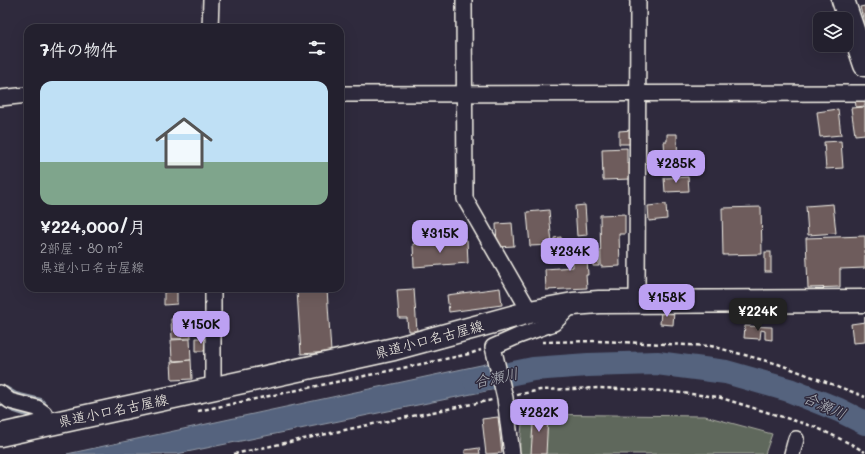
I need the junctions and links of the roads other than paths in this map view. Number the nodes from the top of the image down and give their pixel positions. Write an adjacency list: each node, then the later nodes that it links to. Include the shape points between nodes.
1 (211, 0): 5 (street)
2 (464, 0): 9 (street)
3 (638, 0): 10 (street)
4 (843, 0): 6 (main road)
5 (210, 24)
6 (865, 65)
7 (865, 92): 10 (street)
8 (344, 94): 9 (street)
9 (464, 94): 10 (street); 17 (street, via 465,199)
10 (638, 94): 15 (street)
11 (24, 95): 12 (street)
12 (0, 98)
13 (213, 292): 18 (street)
14 (865, 301): 15 (main road, 県道小口名古屋線)
15 (637, 302): 16 (main road, 県道小口名古屋線)
16 (573, 304): 17 (main road, 県道小口名古屋線); 23 (street, via 554,323 518,336 494,349)
17 (530, 312): 18 (main road, 県道小口名古屋線, via 394,349)
18 (213, 389): 20 (main road, 県道小口名古屋線)
19 (0, 392): 20 (street, via 10,401 37,408 44,413)
20 (49, 424): 21 (main road, 県道小口名古屋線)
21 (0, 435)
22 (796, 439): 24 (street)
23 (512, 454)
24 (792, 454)

